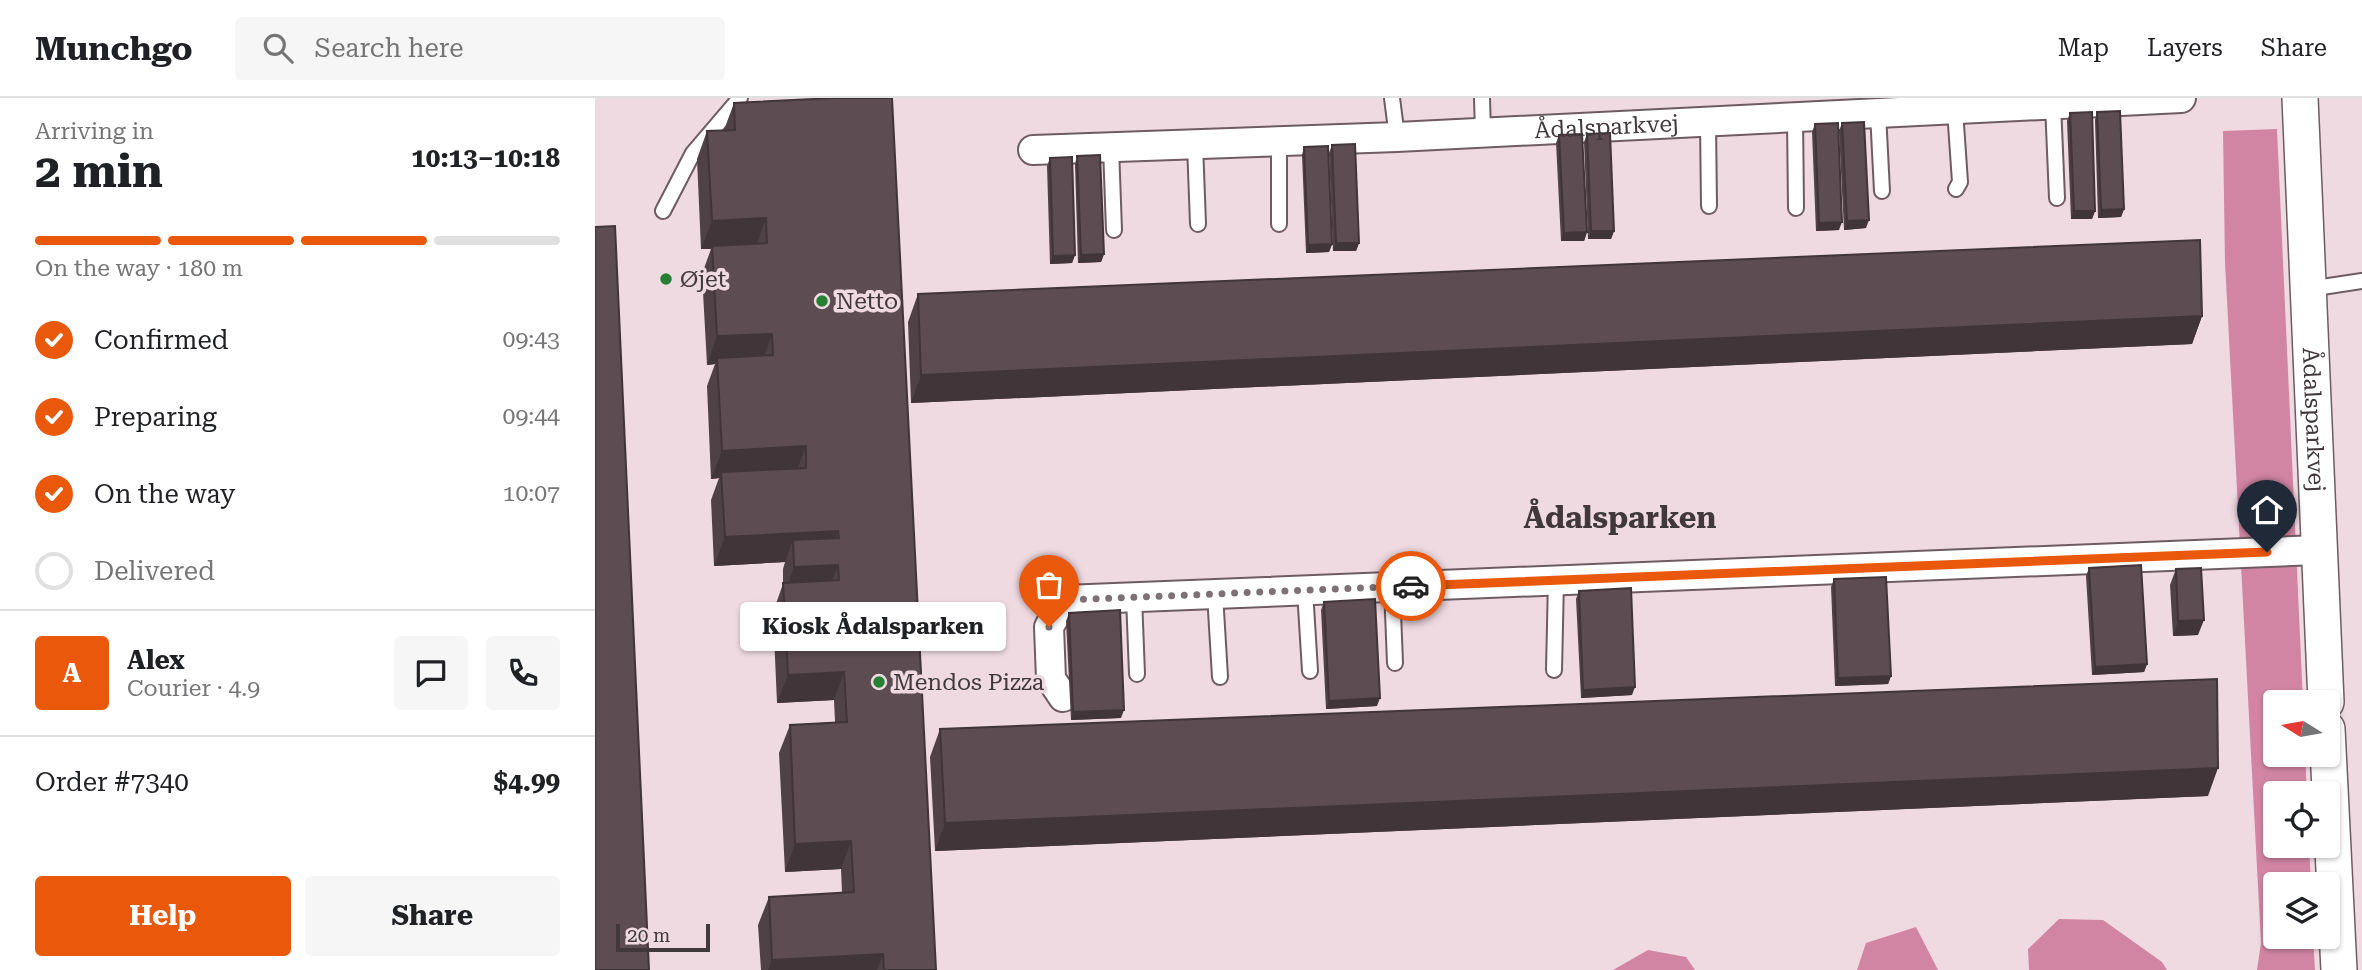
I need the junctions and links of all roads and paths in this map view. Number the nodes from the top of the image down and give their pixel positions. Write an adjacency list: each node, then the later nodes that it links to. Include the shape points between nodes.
1 (740, 98): 22 (lane, via 693,153)
2 (1392, 98): 12 (lane)
3 (1482, 98): 11 (lane)
4 (2181, 98): 6 (street, Ådalsparkvej)
5 (2300, 98): 27 (street, Ådalsparkvej)
6 (2053, 104): 7 (street, Ådalsparkvej); 19 (lane)
7 (1955, 110): 8 (street, Ådalsparkvej); 17 (lane, via 1960,182)
8 (1878, 113): 9 (street, Ådalsparkvej); 18 (lane)
9 (1795, 117): 10 (street, Ådalsparkvej); 21 (lane)
10 (1707, 122): 11 (street, Ådalsparkvej); 20 (lane)
11 (1483, 132): 12 (street, Ådalsparkvej)
12 (1397, 137): 13 (street, Ådalsparkvej)
13 (1279, 141): 14 (street, Ådalsparkvej); 24 (lane)
14 (1195, 144): 15 (street, Ådalsparkvej); 23 (lane)
15 (1111, 147): 16 (street, Ådalsparkvej); 25 (lane)
16 (1033, 150)
17 (1956, 189)
18 (1882, 191)
19 (2057, 198)
20 (1709, 206)
21 (1796, 208)
22 (663, 211)
23 (1198, 224)
24 (1279, 224)
25 (1114, 230)
26 (2362, 281): 27 (lane)
27 (2309, 289): 28 (street, Ådalsparkvej)
28 (2319, 550): 29 (street); 39 (street, Ådalsparkvej)
29 (1556, 580): 30 (street); 35 (lane)
30 (1392, 587): 31 (street); 34 (lane)
31 (1305, 590): 32 (street); 36 (lane)
32 (1215, 594): 33 (street); 38 (lane)
33 (1134, 597): 37 (lane); 40 (street, via 1064,600 1049,627 1051,679)
34 (1395, 663)
35 (1554, 670)
36 (1310, 671)
37 (1137, 674)
38 (1220, 677)
39 (2325, 690)
40 (1063, 697)
41 (2329, 767): 42 (street)
42 (2339, 970)

